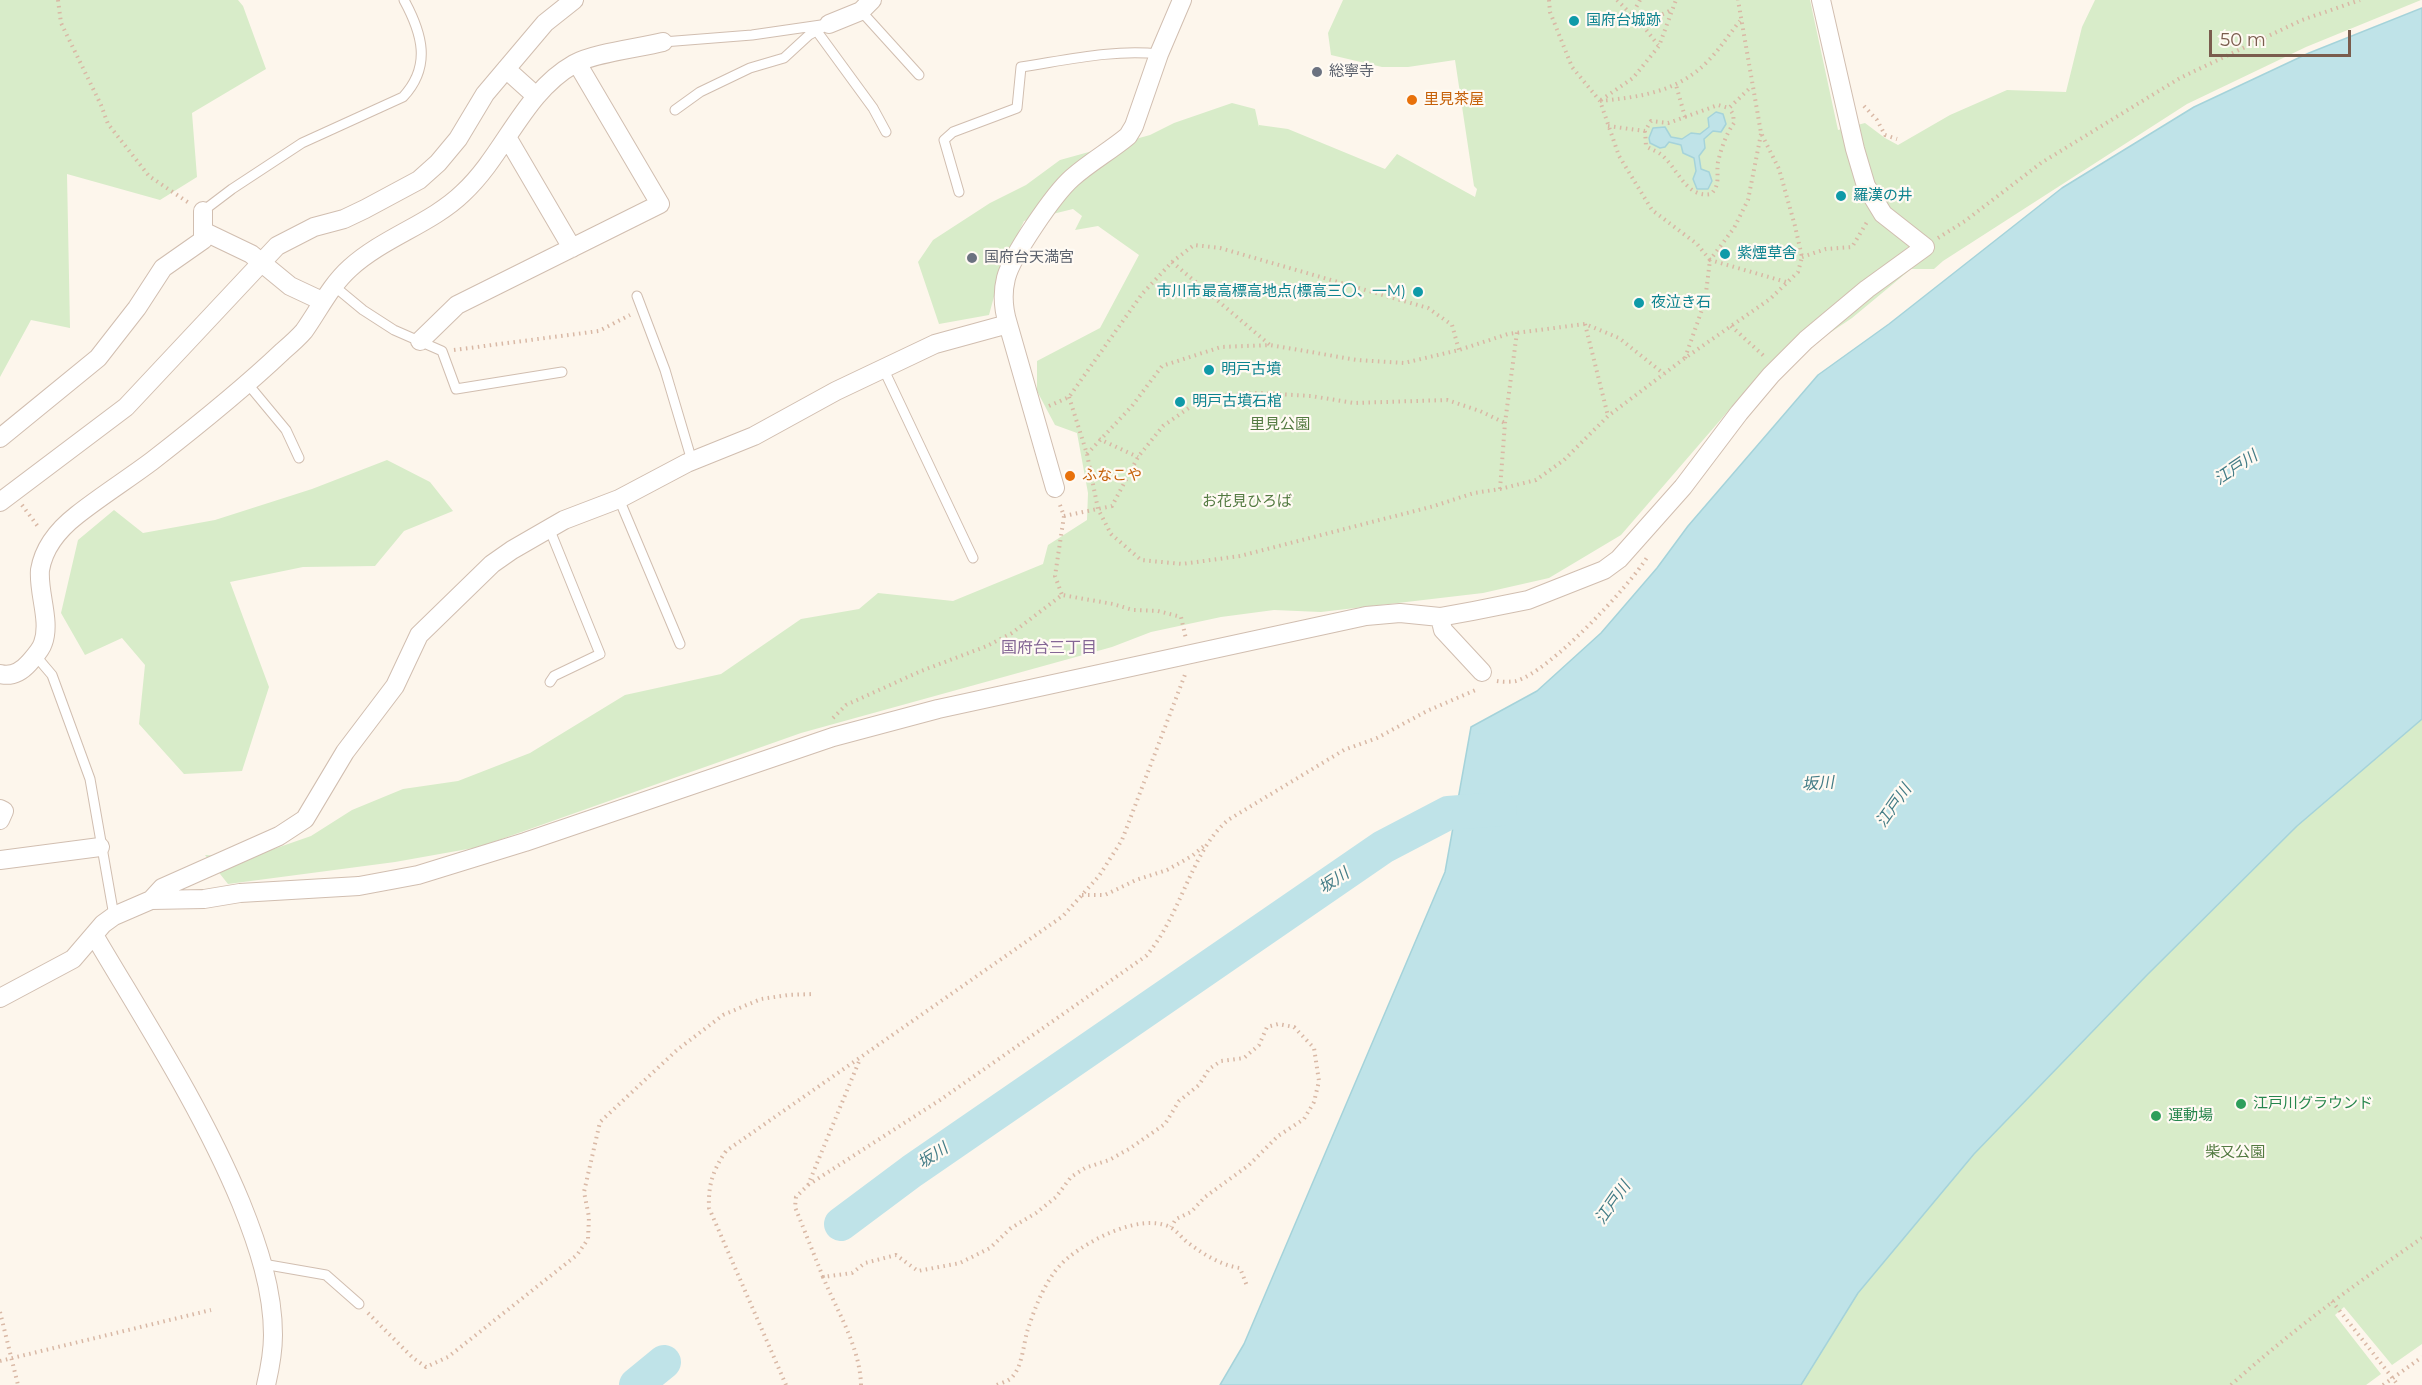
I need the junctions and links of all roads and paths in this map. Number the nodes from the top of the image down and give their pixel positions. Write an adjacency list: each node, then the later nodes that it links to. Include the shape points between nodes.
1 (58, 0): 39 (path, via 61,23 108,124 149,176)
2 (404, 0): 39 (lane, via 416,22 421,43 417,75 403,97 302,143)
3 (574, 0): 21 (street, via 545,23)
4 (1182, 0): 19 (street)
5 (1549, 0): 27 (path, via 1572,67)
6 (1617, 0): 14 (path)
7 (1640, 0): 14 (path)
8 (1676, 0): 13 (path)
9 (1738, 0): 15 (path)
10 (1821, 0): 26 (street)
11 (2360, 0): 41 (path, via 2302,20 2180,78 2041,163)
12 (866, 5): 16 (street); 22 (lane)
13 (1672, 9): 14 (path, via 1648,19); 18 (path)
14 (1632, 15): 18 (path)
15 (1741, 20): 23 (path, via 1708,62); 24 (path)
16 (822, 27): 17 (lane); 29 (lane, via 784,58 750,68 700,92); 33 (lane)
17 (663, 42): 20 (street)
18 (1659, 46): 27 (path, via 1633,78)
19 (1159, 54): 37 (lane, via 1107,54 1021,67 1017,108 953,132 944,140); 52 (street, via 1128,136 1070,179 1015,260 1004,290 1003,309)
20 (577, 63): 25 (street); 42 (street, via 660,204)
21 (506, 69): 25 (street); 46 (street, via 485,94 458,139 419,180 344,219 293,237 277,246)
22 (919, 75)
23 (1676, 85): 27 (path, via 1642,97); 30 (path)
24 (1751, 86): 28 (path); 34 (path)
25 (536, 96): 35 (street)
26 (1844, 99): 36 (path, via 1855,97 1877,120 1885,135); 38 (street, via 1866,186)
27 (1600, 101): 31 (path)
28 (1729, 108): 30 (path, via 1718,105); 32 (path, via 1734,123 1718,163 1717,188 1711,194 1698,194 1690,188 1659,153 1646,146)
29 (675, 110)
30 (1685, 117): 32 (path, via 1668,123 1651,121)
31 (1608, 126): 32 (path); 44 (path, via 1618,156 1652,210 1697,244)
32 (1645, 131)
33 (886, 132)
34 (1761, 133): 43 (path, via 1779,169); 44 (path, via 1748,200 1734,228)
35 (507, 137): 42 (street); 48 (street, via 484,171 453,202 362,259)
36 (1897, 139)
37 (959, 192)
38 (1880, 209): 41 (street); 43 (path, via 1852,247 1826,249)
39 (203, 211): 40 (street)
40 (203, 231): 46 (street, via 251,254); 70 (street, via 203,240 162,268 98,358)
41 (1924, 247): 61 (street, via 1806,340)
42 (572, 248): 56 (street, via 457,305)
43 (1802, 257): 47 (path, via 1798,272)
44 (1710, 260): 47 (path); 60 (path, via 1704,301)
45 (1172, 262): 57 (path); 58 (path, via 1194,244 1220,248 1428,308 1452,325); 66 (path, via 1142,294)
46 (261, 264): 50 (street, via 290,286); 78 (street, via 126,406)
47 (1787, 282): 54 (path)
48 (334, 286): 50 (street); 56 (lane, via 378,320)
49 (637, 296): 51 (lane)
50 (322, 301): 65 (street, via 303,332)
51 (642, 309): 59 (path, via 599,331); 75 (lane)
52 (1008, 324): 62 (street, via 935,344); 67 (street)
53 (1585, 324): 55 (path); 64 (path, via 1619,338); 68 (path)
54 (1731, 326): 60 (path); 61 (path)
55 (1518, 332): 58 (path); 69 (path)
56 (420, 341): 59 (lane)
57 (1270, 345): 58 (path, via 1356,360 1404,363); 71 (path, via 1221,347 1162,366 1132,406)
58 (1459, 350)
59 (441, 351): 63 (lane, via 456,389)
60 (1685, 358): 64 (path)
61 (1778, 369): 88 (street, via 1683,487 1604,570 1528,600)
62 (884, 370): 75 (street, via 836,391 754,436); 86 (lane)
63 (562, 372)
64 (1664, 374): 68 (path)
65 (247, 383): 74 (lane, via 286,430); 84 (street, via 151,462 68,523)
66 (1069, 397): 67 (path); 72 (path)
67 (1034, 412): 76 (street)
68 (1608, 416): 77 (path, via 1564,460 1536,480)
69 (1505, 423): 73 (path, via 1448,400 1354,403 1270,393 1206,396 1163,426); 77 (path)
70 (0, 438)
71 (1099, 439): 72 (path); 73 (path)
72 (1087, 454): 80 (path)
73 (1138, 457): 80 (path, via 1112,506)
74 (299, 458)
75 (692, 461): 79 (street)
76 (1055, 488)
77 (1500, 489): 80 (path, via 1240,556 1182,564 1141,560 1111,534)
78 (6, 497): 84 (path)
79 (619, 499): 83 (street); 90 (lane)
80 (1098, 509): 81 (path)
81 (1064, 516)
82 (1062, 523): 87 (path, via 1055,576)
83 (549, 528): 95 (lane, via 600,654 554,676); 103 (street, via 492,564 419,635 395,686 345,752 305,819 279,836 162,888)
84 (51, 542): 91 (street, via 40,571 44,643)
85 (1652, 549): 94 (path, via 1601,614 1541,668 1517,681 1501,682)
86 (973, 558)
87 (1062, 595): 89 (path, via 1180,617); 96 (path, via 1012,633 846,705)
88 (1440, 616): 94 (street, via 1443,630); 103 (street, via 1366,616 938,709 833,737 418,875 359,886)
89 (1186, 640)
90 (680, 644)
91 (35, 655): 93 (street, via 23,671 8,676); 100 (lane, via 52,675 90,779)
92 (1187, 669): 102 (path, via 1122,840)
93 (0, 674)
94 (1486, 676): 99 (path, via 1484,686 1344,750 1228,820)
95 (550, 682)
96 (831, 720)
97 (0, 809): 98 (street, via 4,811)
98 (0, 820)
99 (1208, 843): 102 (path, via 1167,870 1105,895); 109 (path, via 1168,924 1146,956 950,1094)
100 (100, 847): 101 (street); 104 (lane)
101 (0, 860)
102 (1082, 895): 108 (path, via 1064,916)
103 (151, 900): 104 (street)
104 (114, 916): 105 (street)
105 (94, 935): 107 (street, via 73,959); 112 (street, via 210,1134)
106 (813, 994): 116 (path, via 761,999 723,1015 677,1050 600,1122 584,1192 588,1239 578,1255 448,1357 426,1367)
107 (0, 998)
108 (860, 1058): 109 (path); 125 (path, via 726,1151 713,1171 708,1190 709,1208)
109 (808, 1185): 113 (path, via 796,1197 795,1207)
110 (1171, 1227): 113 (path, via 1176,1219 1191,1212 1249,1165 1278,1136 1304,1119 1314,1102 1319,1081 1314,1048 1294,1027 1267,1027 1258,1045 1244,1058 1221,1061 1209,1069 1179,1101 1165,1124 1129,1149 1071,1177 1056,1197 974,1258 918,1271 896,1255 865,1263 852,1273); 114 (path, via 1212,1258 1240,1268); 127 (path, via 1151,1222 1103,1234 1065,1259 1040,1299 1016,1371)
111 (2422, 1238): 115 (path)
112 (263, 1264): 116 (lane, via 326,1275); 124 (street, via 273,1333)
113 (823, 1277): 126 (path, via 852,1342)
114 (1247, 1286)
115 (2332, 1301): 122 (path); 128 (path)
116 (359, 1304)
117 (211, 1310): 120 (path)
118 (0, 1312): 120 (path)
119 (2422, 1357): 122 (path)
120 (12, 1358): 121 (path); 123 (path)
121 (0, 1361)
122 (2392, 1378): 129 (path); 130 (path)
123 (18, 1385)
124 (266, 1385)
125 (786, 1385)
126 (861, 1385)
127 (997, 1385)
128 (2230, 1385)
129 (2383, 1385)
130 (2398, 1385)

